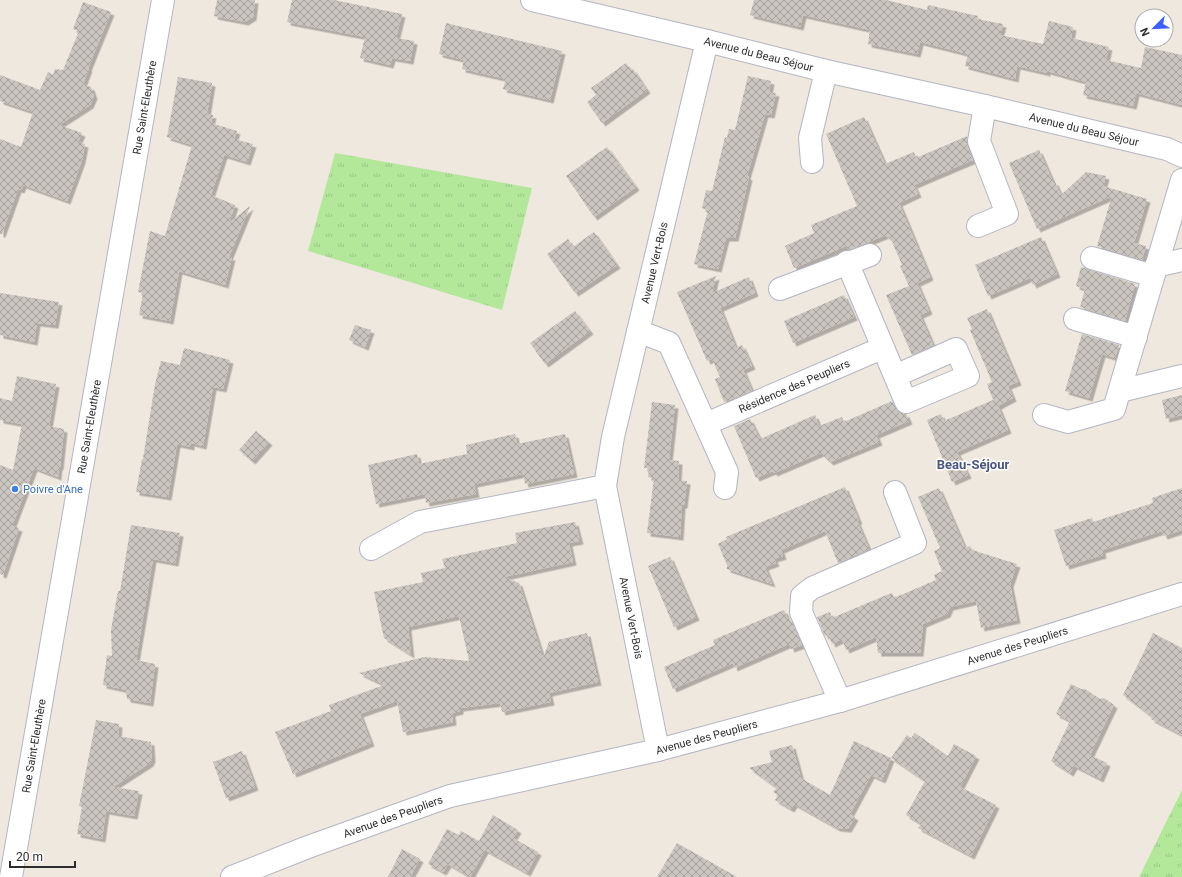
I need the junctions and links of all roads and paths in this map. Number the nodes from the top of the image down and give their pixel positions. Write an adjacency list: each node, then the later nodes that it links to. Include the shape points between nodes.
1 (163, 0): 32 (street, Rue Saint-Eleuthère)
2 (532, 0): 3 (street, Avenue du Beau Séjour)
3 (708, 41): 4 (street, Avenue du Beau Séjour); 17 (street, Avenue Vert-Bois)
4 (826, 71): 5 (street, Avenue du Beau Séjour); 7 (street, via 810,138)
5 (985, 106): 6 (street, Avenue du Beau Séjour, via 1167,149); 9 (street, via 978,140 1008,214)
6 (1182, 156)
7 (812, 162)
8 (1182, 180): 14 (street)
9 (978, 226)
10 (870, 255): 13 (street)
11 (1092, 258): 14 (street)
12 (1182, 260): 14 (street)
13 (847, 262): 15 (street); 19 (street)
14 (1155, 271): 18 (street)
15 (780, 289)
16 (1075, 319): 18 (street)
17 (638, 331): 24 (street, via 669,343); 25 (street, Avenue Vert-Bois, via 613,437)
18 (1136, 337): 22 (street)
19 (882, 348): 20 (street); 24 (street, Résidence des Peupliers)
20 (895, 376)
21 (1182, 376): 22 (street)
22 (1120, 391): 23 (street, via 1114,410 1068,422)
23 (1044, 415)
24 (706, 424): 26 (street, via 727,472)
25 (605, 486): 28 (street, via 420,522); 31 (street, Avenue Vert-Bois)
26 (725, 488)
27 (895, 492): 30 (street, via 915,544 812,588 802,596 801,612)
28 (371, 549)
29 (1182, 594): 30 (street, Avenue des Peupliers)
30 (840, 701): 31 (street, Avenue des Peupliers)
31 (658, 750): 33 (street, Avenue des Peupliers, via 450,796)
32 (15, 874)
33 (232, 877)

